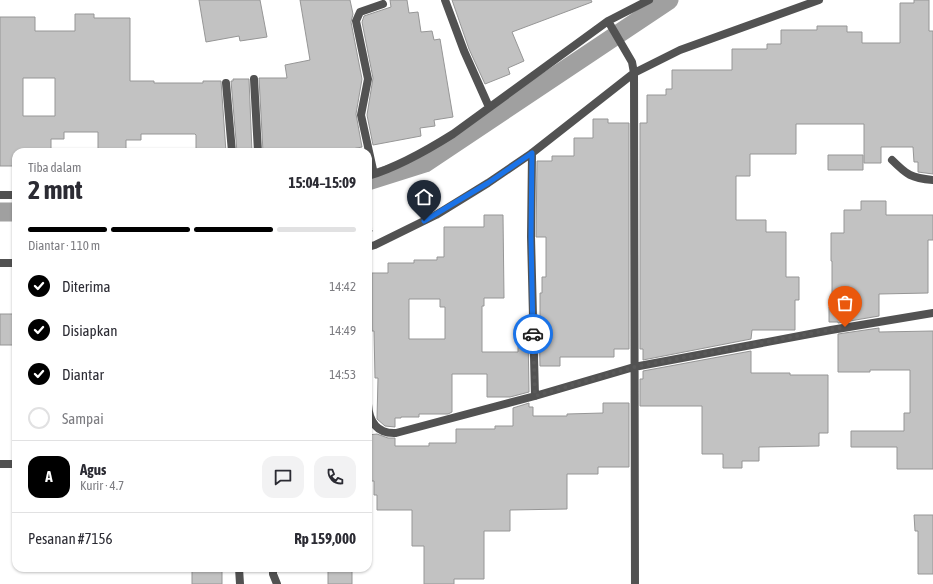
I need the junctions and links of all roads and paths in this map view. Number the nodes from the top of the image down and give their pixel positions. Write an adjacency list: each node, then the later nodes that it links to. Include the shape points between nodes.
1 (445, 0): 9 (street)
2 (649, 0): 5 (street)
3 (819, 0): 6 (street, via 680,50)
4 (383, 4): 12 (street, via 360,12 356,21 368,79 361,115)
5 (610, 24): 6 (street, via 632,62); 9 (street)
6 (634, 73): 13 (street); 23 (street)
7 (254, 78): 11 (street)
8 (226, 83): 10 (street)
9 (489, 107): 15 (street, via 432,148)
10 (232, 148)
11 (258, 148)
12 (366, 148)
13 (532, 153): 19 (street, via 436,215); 24 (street, via 531,237)
14 (892, 160): 16 (street, via 906,174)
15 (372, 175)
16 (933, 180)
17 (0, 195): 18 (street)
18 (12, 195)
19 (372, 246)
20 (0, 263): 21 (street)
21 (12, 263)
22 (933, 312): 23 (street)
23 (634, 367): 24 (street); 32 (street)
24 (535, 396): 25 (street, via 396,432 388,432)
25 (372, 422)
26 (0, 464): 27 (street)
27 (12, 464)
28 (240, 572): 30 (street)
29 (273, 572): 31 (street)
30 (240, 584)
31 (277, 584)
32 (635, 584)

